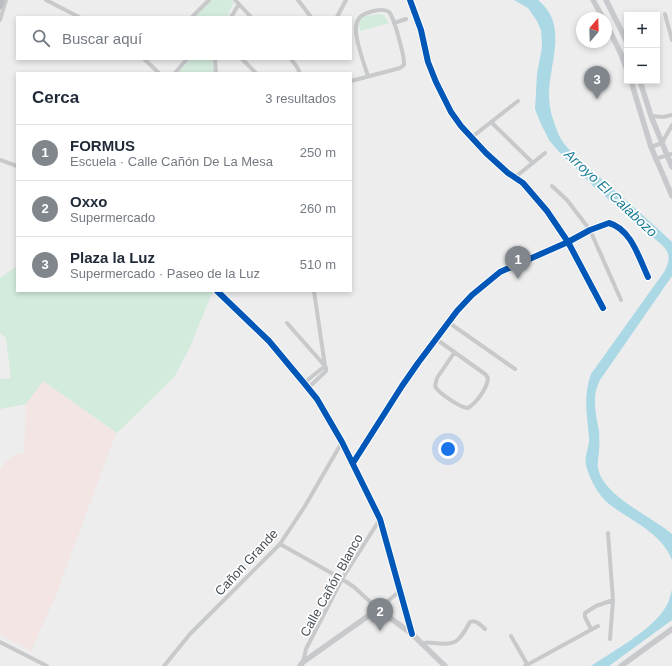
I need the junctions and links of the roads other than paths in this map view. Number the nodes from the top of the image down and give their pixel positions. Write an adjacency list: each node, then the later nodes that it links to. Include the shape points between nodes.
1 (1, 0): 12 (highway)
2 (6, 0): 22 (street)
3 (46, 0): 15 (street)
4 (209, 0): 16 (street)
5 (235, 0): 11 (street)
6 (298, 0): 19 (street)
7 (346, 0): 20 (street)
8 (410, 0): 49 (street, via 436,82 451,112)
9 (593, 0): 13 (street)
10 (606, 0): 25 (street)
11 (238, 4): 17 (street); 18 (street)
12 (0, 5)
13 (600, 12)
14 (665, 14): 26 (street)
15 (77, 16)
16 (193, 16)
17 (232, 16)
18 (250, 16)
19 (310, 16)
20 (338, 16)
21 (406, 19): 23 (street)
22 (0, 20)
23 (394, 23): 38 (street, via 404,65); 38 (street, via 389,12 381,10 363,16 357,22 356,33)
24 (612, 35): 32 (street)
25 (624, 36)
26 (672, 40)
27 (145, 60): 33 (street)
28 (186, 60): 34 (street)
29 (215, 60): 35 (street)
30 (243, 60): 36 (street)
31 (293, 60): 37 (street)
32 (624, 60)
33 (158, 72)
34 (176, 72)
35 (216, 72)
36 (255, 72)
37 (300, 72)
38 (368, 76): 39 (street)
39 (352, 81)
40 (632, 84): 43 (street)
41 (641, 84): 42 (street)
42 (643, 91): 43 (street); 46 (street)
43 (634, 94): 51 (street)
44 (518, 101): 47 (street)
45 (672, 115): 46 (street)
46 (651, 116): 50 (street)
47 (491, 122): 49 (street); 56 (street)
48 (672, 125): 50 (street)
49 (472, 137): 59 (street)
50 (662, 143): 51 (street); 53 (street)
51 (651, 147): 54 (street)
52 (545, 154): 56 (street)
53 (669, 155): 54 (street); 58 (street)
54 (655, 158): 61 (street)
55 (0, 160): 57 (street)
56 (533, 163): 59 (street)
57 (16, 166)
58 (672, 167)
59 (514, 178): 63 (street, via 523,183 548,211)
60 (552, 186): 62 (street, via 567,200)
61 (672, 196)
62 (590, 230): 63 (street); 64 (street, via 608,223 616,226 630,240); 67 (street)
63 (568, 242): 68 (street); 69 (street, via 500,272 472,295)
64 (648, 277)
65 (218, 292): 75 (street, via 269,341)
66 (314, 292): 73 (street)
67 (621, 300)
68 (603, 308)
69 (448, 322): 71 (street); 74 (street)
70 (287, 323): 73 (street)
71 (436, 339): 72 (street); 78 (street, via 402,386)
72 (454, 353): 72 (street, via 437,378 435,386 468,408 486,386 488,378)
73 (325, 366): 75 (street); 76 (street, via 326,371)
74 (514, 369)
75 (304, 383): 76 (street)
76 (308, 388): 77 (street)
77 (342, 442): 78 (street); 81 (street, Cañon Grande)
78 (353, 463): 79 (street)
79 (380, 519): 82 (street, Calle Cañón Blanco); 83 (street)
80 (608, 533): 84 (street)
81 (280, 544): 82 (street); 98 (street, Cañon Grande, via 190,634)
82 (342, 579): 85 (street); 95 (street, Calle Cañón Blanco, via 306,649)
83 (400, 591): 85 (street); 90 (street)
84 (613, 600): 88 (street, via 584,614); 92 (street)
85 (378, 609): 90 (street); 95 (street)
86 (598, 626): 88 (street)
87 (485, 629): 94 (street, via 472,621 457,642)
88 (591, 629): 96 (street)
89 (672, 629): 100 (street)
90 (412, 634): 94 (street)
91 (511, 636): 96 (street)
92 (610, 639)
93 (0, 642): 97 (street)
94 (422, 644): 99 (street)
95 (302, 664)
96 (526, 665)
97 (47, 666)
98 (164, 666)
99 (445, 666)
100 (620, 666)

